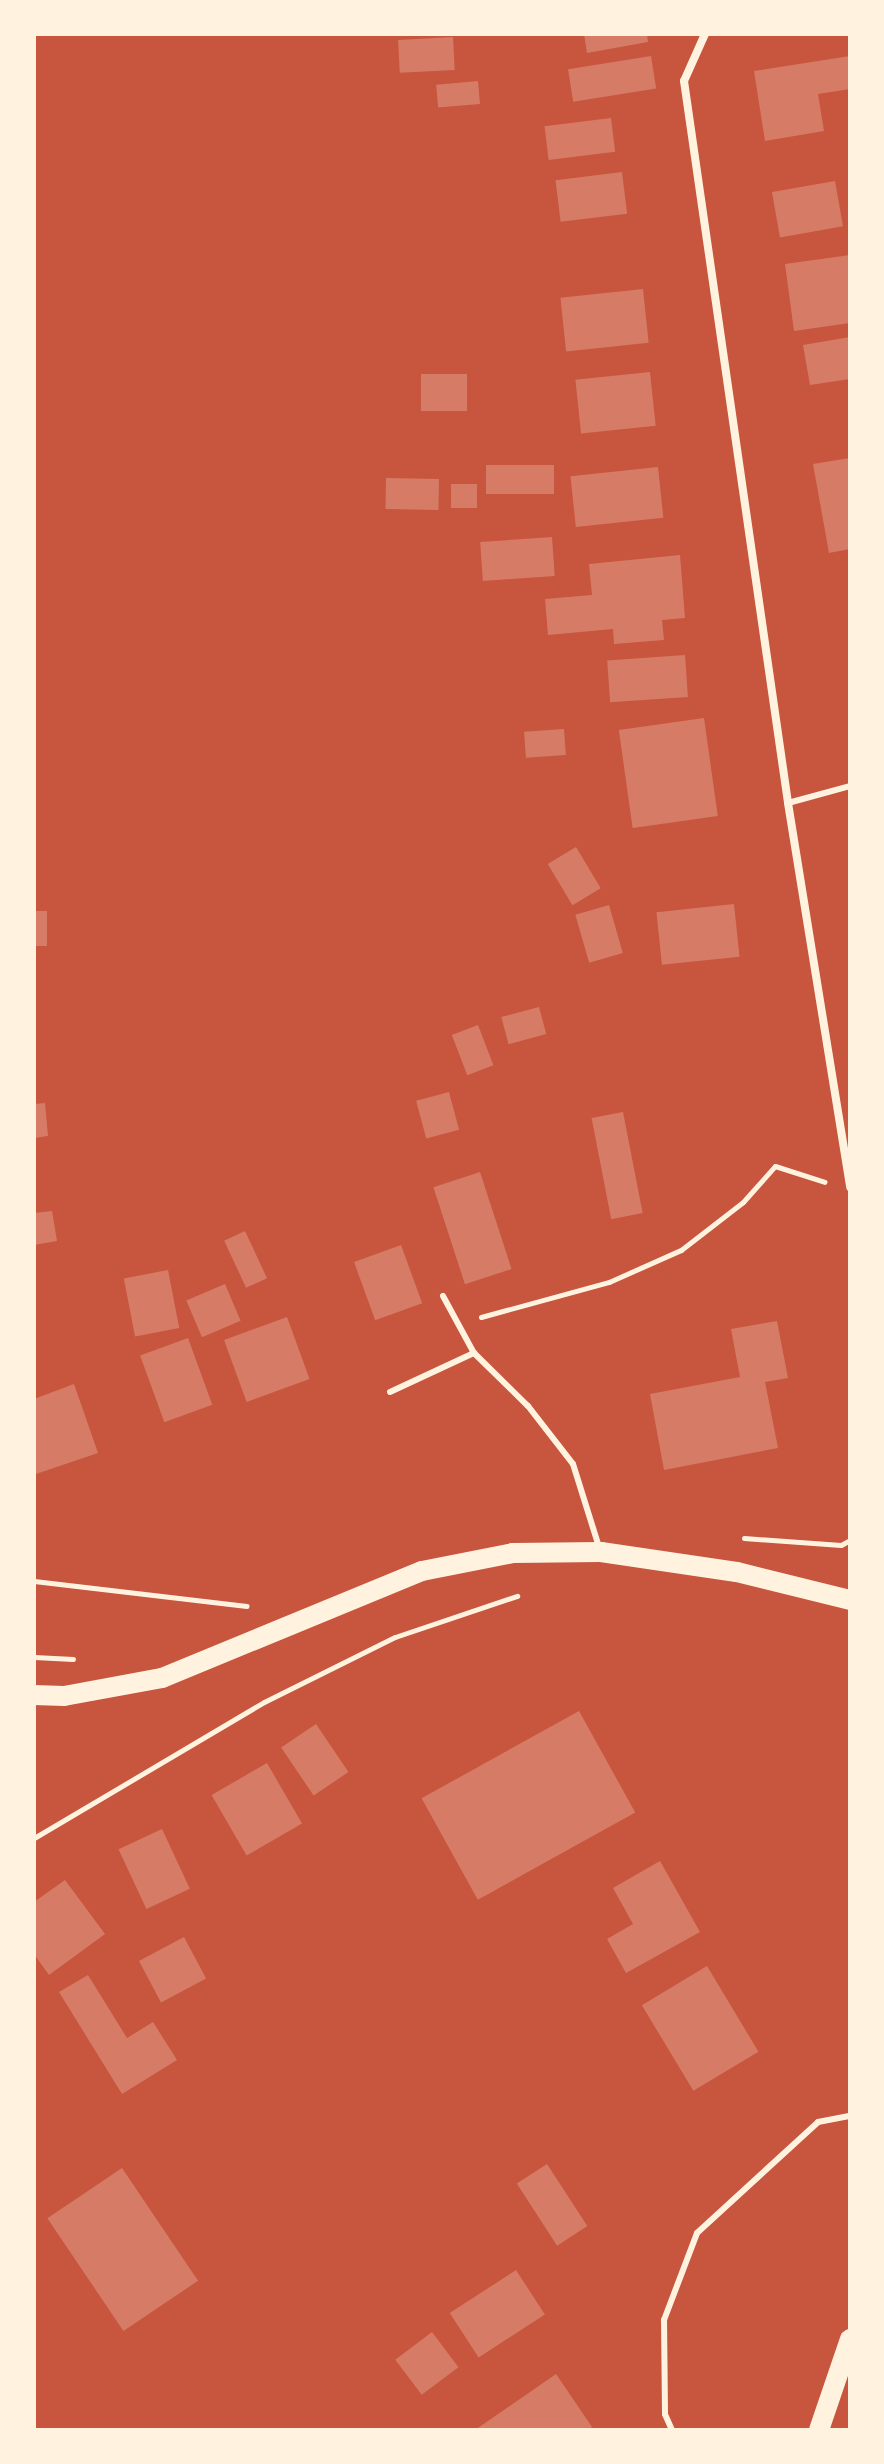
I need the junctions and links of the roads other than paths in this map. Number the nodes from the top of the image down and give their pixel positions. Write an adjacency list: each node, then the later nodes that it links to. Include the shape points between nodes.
1 (705, 34): 3 (street, via 684,81)
2 (850, 786): 3 (lane)
3 (788, 803): 4 (street)
4 (850, 1187)
5 (443, 1296): 6 (lane)
6 (474, 1353): 7 (lane); 8 (lane, via 528,1406 573,1464)
7 (390, 1392)
8 (601, 1552): 9 (main road, via 737,1572); 10 (main road, via 513,1553 422,1571 162,1678 64,1696)
9 (850, 1600)
10 (34, 1695)
11 (850, 2116): 13 (lane, via 818,2122 697,2233 664,2320 665,2414)
12 (850, 2339): 14 (main road)
13 (672, 2430)
14 (819, 2430)

